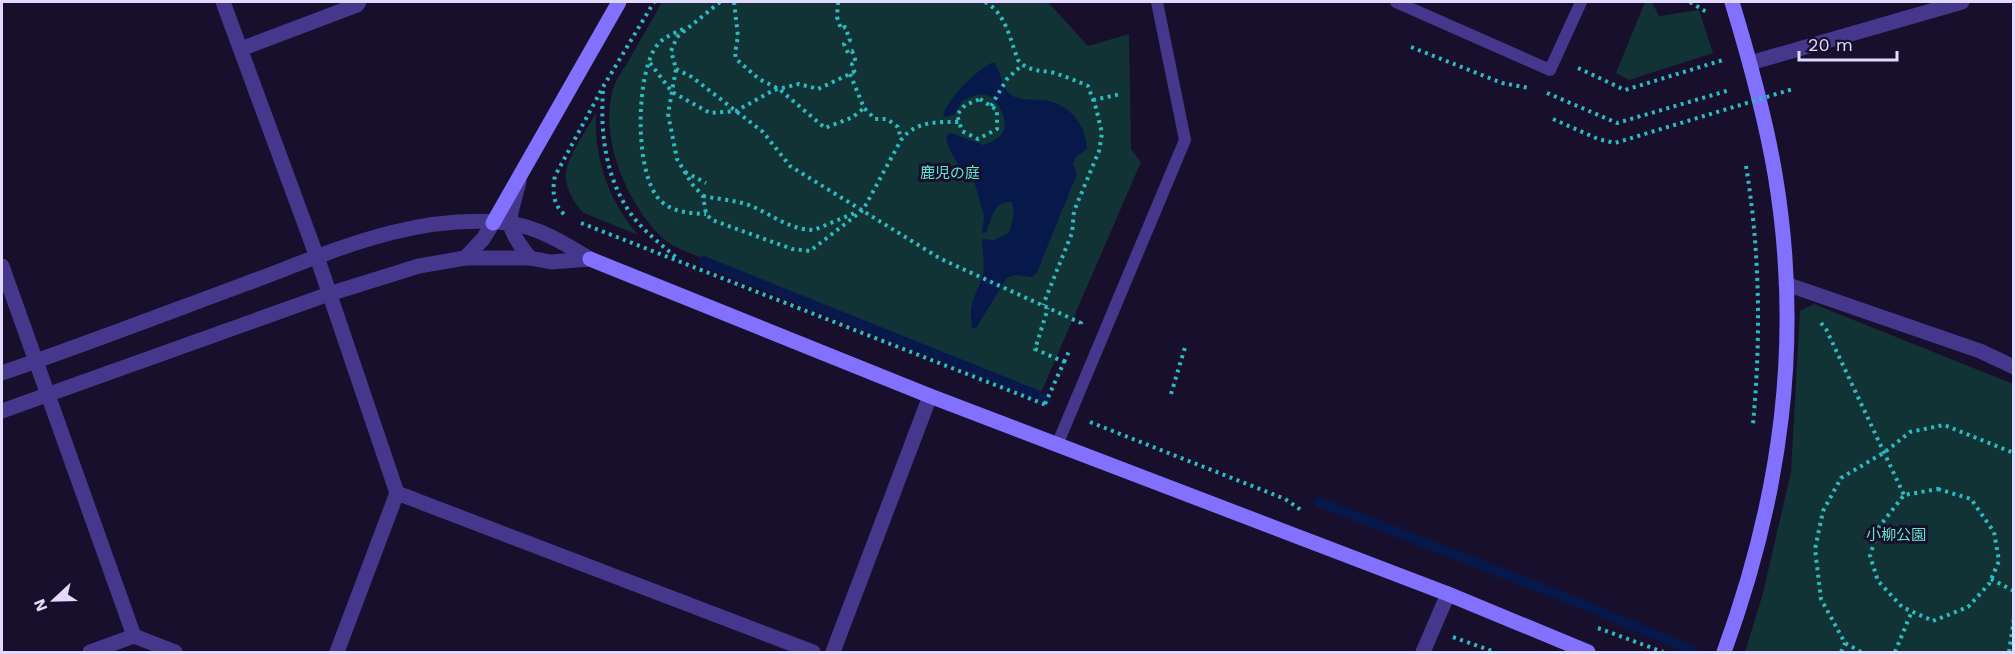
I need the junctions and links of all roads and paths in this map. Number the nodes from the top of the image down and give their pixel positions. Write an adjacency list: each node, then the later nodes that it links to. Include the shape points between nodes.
1 (223, 2): 18 (street)
2 (359, 2): 18 (street)
3 (619, 2): 49 (street, via 522,171)
4 (654, 2): 28 (path)
5 (720, 2): 16 (path)
6 (734, 2): 29 (path, via 736,59 759,79)
7 (838, 2): 27 (path, via 837,17 850,40 844,44 856,62 852,64)
8 (986, 2): 23 (path, via 994,6 1003,20)
9 (1157, 2): 73 (lane, via 1185,140)
10 (1396, 2): 11 (lane, via 1550,70)
11 (1581, 2)
12 (1690, 2): 15 (path, via 1708,12)
13 (1732, 2): 22 (street)
14 (1962, 2): 22 (street)
15 (1711, 21)
16 (688, 27): 21 (path, via 658,44); 26 (path, via 677,36 671,51)
17 (1411, 47): 36 (path, via 1502,83 1538,89 1617,123 1731,90)
18 (241, 49): 50 (street)
19 (1720, 50): 20 (path)
20 (1723, 60): 24 (path); 25 (path, via 1625,90)
21 (649, 62): 31 (path); 46 (path, via 639,121 642,154 651,185 661,201 681,213)
22 (1750, 63): 56 (street, via 1775,174)
23 (1022, 65): 33 (path, via 1080,82 1088,86); 34 (path, via 1006,79)
24 (1725, 66)
25 (1578, 68)
26 (676, 69): 31 (path); 37 (path)
27 (853, 74): 29 (path, via 818,89 800,84); 35 (path)
28 (603, 87): 47 (path, via 555,176 555,200 561,212); 54 (path, via 603,143 622,199 649,234)
29 (779, 89): 35 (path, via 825,128); 37 (path)
30 (1793, 89): 38 (path, bridge, via 1615,143)
31 (672, 92): 37 (path, via 710,113); 42 (path, via 668,114 677,159)
32 (1121, 94): 33 (path)
33 (1093, 100): 58 (path, via 1102,133 1099,151 1074,210 1072,233)
34 (991, 106): 39 (path, via 980,99 965,105 957,115); 39 (path, via 997,110 997,129 978,139 962,131)
35 (864, 108): 40 (path, via 875,119 887,119 898,127)
36 (1735, 110)
37 (736, 111): 45 (path, via 764,132 790,166)
38 (1552, 119)
39 (959, 123): 40 (path, via 920,126 909,130)
40 (901, 140): 45 (path)
41 (1745, 159): 74 (path, via 1753,216 1758,308)
42 (685, 171): 43 (path); 44 (path)
43 (706, 183)
44 (703, 196): 45 (path, via 747,205 808,230); 46 (path)
45 (863, 210): 46 (path, via 810,251 758,237 712,220); 58 (path, via 941,259)
46 (706, 214)
47 (572, 218)
48 (578, 222): 54 (path)
49 (501, 223): 50 (street, via 468,221 410,227); 51 (street); 52 (street); 53 (street, via 552,235)
50 (317, 257): 57 (street); 64 (street)
51 (465, 258): 52 (street); 57 (street, via 419,266)
52 (530, 258): 53 (street, via 551,262)
53 (590, 259): 70 (street)
54 (681, 261): 71 (path)
55 (2, 266): 64 (street)
56 (1786, 284): 66 (street, via 1980,351); 99 (street, via 1784,390 1772,484 1754,565)
57 (329, 294): 68 (street); 78 (street)
58 (1042, 305): 59 (path)
59 (1048, 308): 61 (path, via 1081,323); 65 (path, via 1035,349)
60 (1820, 322): 76 (path)
61 (1077, 333)
62 (1072, 343): 65 (path)
63 (1185, 344): 69 (path)
64 (35, 361): 67 (street); 68 (street)
65 (1064, 362): 71 (path)
66 (2013, 367)
67 (2, 373)
68 (48, 394): 72 (street); 88 (street)
69 (1171, 394)
70 (930, 396): 75 (street); 94 (street)
71 (1045, 404): 73 (path)
72 (2, 411)
73 (1069, 414): 75 (lane); 80 (path, via 1285,499)
74 (1752, 435)
75 (1057, 445): 83 (street)
76 (1885, 452): 77 (path, via 1910,432 1944,425); 79 (path); 89 (path, via 1841,478 1823,511 1815,549 1821,599)
77 (2013, 453)
78 (398, 493): 92 (street); 93 (street)
79 (1904, 495): 81 (path, via 1938,489 1971,498 1994,532 1999,561); 84 (path, via 1879,527 1870,556 1878,581 1902,607)
80 (1309, 515)
81 (1991, 579): 82 (path); 84 (path, via 1968,607 1933,621)
82 (2013, 591)
83 (1448, 594): 87 (street); 97 (street)
84 (1912, 611): 102 (path)
85 (2013, 618): 103 (path)
86 (1597, 628): 98 (path)
87 (1433, 629): 95 (street); 96 (path)
88 (134, 636): 90 (street); 91 (street)
89 (1845, 643): 100 (path); 101 (path)
90 (90, 652)
91 (176, 652)
92 (337, 652)
93 (813, 652)
94 (833, 652)
95 (1423, 652)
96 (1495, 652)
97 (1587, 652)
98 (1663, 652)
99 (1724, 652)
100 (1841, 652)
101 (1861, 652)
102 (1895, 652)
103 (2009, 652)

